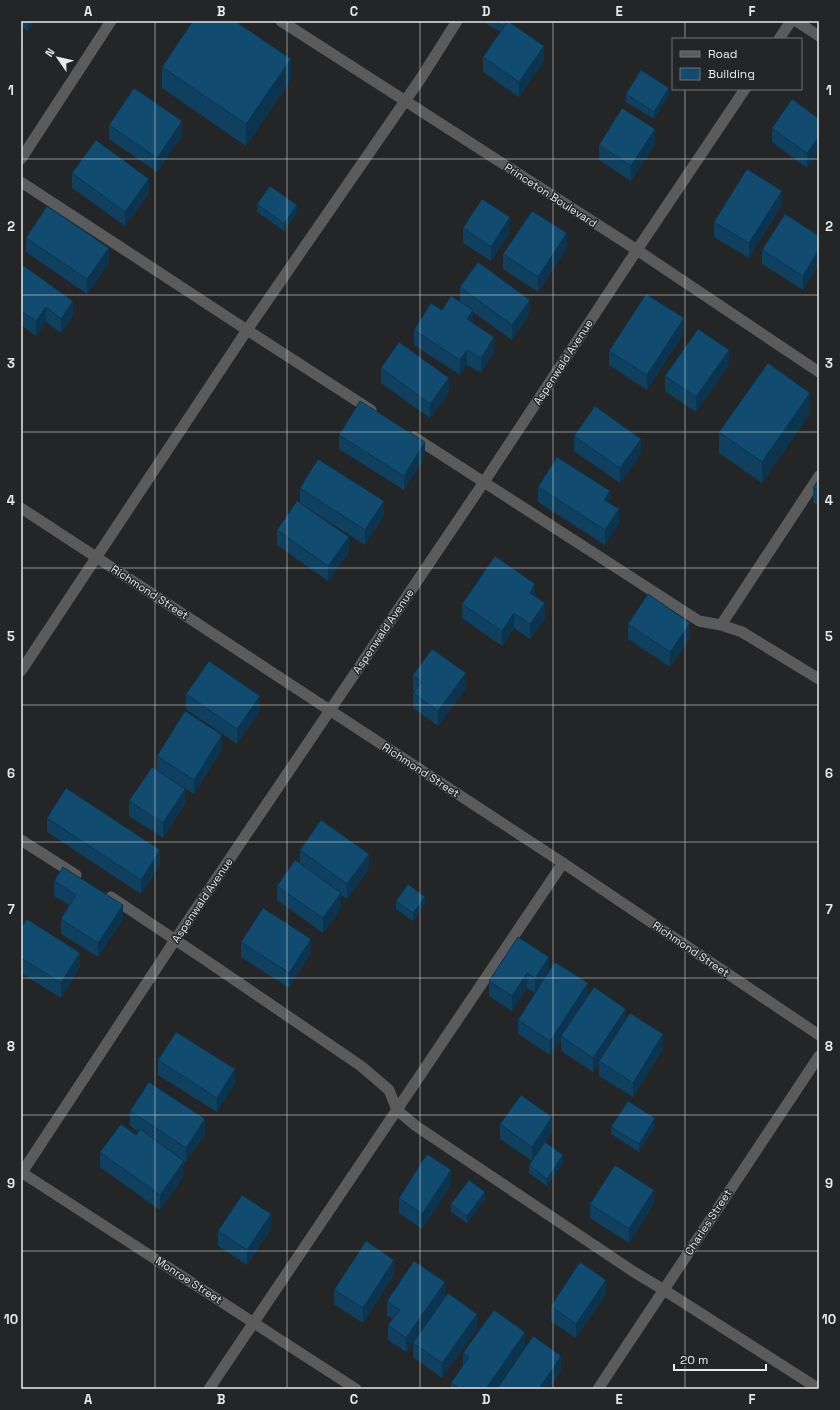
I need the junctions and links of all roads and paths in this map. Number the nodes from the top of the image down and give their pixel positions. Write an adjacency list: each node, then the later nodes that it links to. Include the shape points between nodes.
1 (111, 21): 10 (street)
2 (280, 21): 9 (street, Princeton Boulevard)
3 (456, 21): 9 (street)
4 (791, 21): 7 (street)
5 (796, 21): 6 (street)
6 (819, 36)
7 (780, 38)
8 (744, 90): 12 (street, Aspenwald Avenue)
9 (406, 102): 12 (street, Princeton Boulevard); 13 (street)
10 (21, 159)
11 (21, 182): 13 (street)
12 (637, 250): 14 (street, Princeton Boulevard); 18 (street, Aspenwald Avenue)
13 (247, 330): 15 (street); 20 (street)
14 (819, 372)
15 (379, 415)
16 (405, 432): 18 (street)
17 (819, 476): 21 (street)
18 (484, 482): 21 (street, via 699,621); 24 (street, Aspenwald Avenue)
19 (21, 508): 20 (street, Richmond Street)
20 (97, 557): 22 (street); 24 (street, Richmond Street)
21 (721, 625): 23 (street, via 742,632)
22 (21, 671)
23 (819, 679)
24 (330, 710): 26 (street, Richmond Street); 29 (street, Aspenwald Avenue)
25 (21, 840): 27 (street)
26 (563, 863): 30 (street, Richmond Street); 32 (street)
27 (87, 882)
28 (100, 891): 29 (street)
29 (176, 940): 32 (street, via 361,1066 389,1090); 33 (street, Aspenwald Avenue)
30 (819, 1035)
31 (819, 1056): 34 (street, Charles Street)
32 (397, 1110): 34 (street, via 416,1126); 35 (street)
33 (21, 1173): 35 (street, Monroe Street)
34 (664, 1290): 38 (street, Charles Street); 39 (street)
35 (253, 1322): 36 (street); 37 (street, Monroe Street)
36 (209, 1389)
37 (356, 1389)
38 (598, 1389)
39 (819, 1389)

